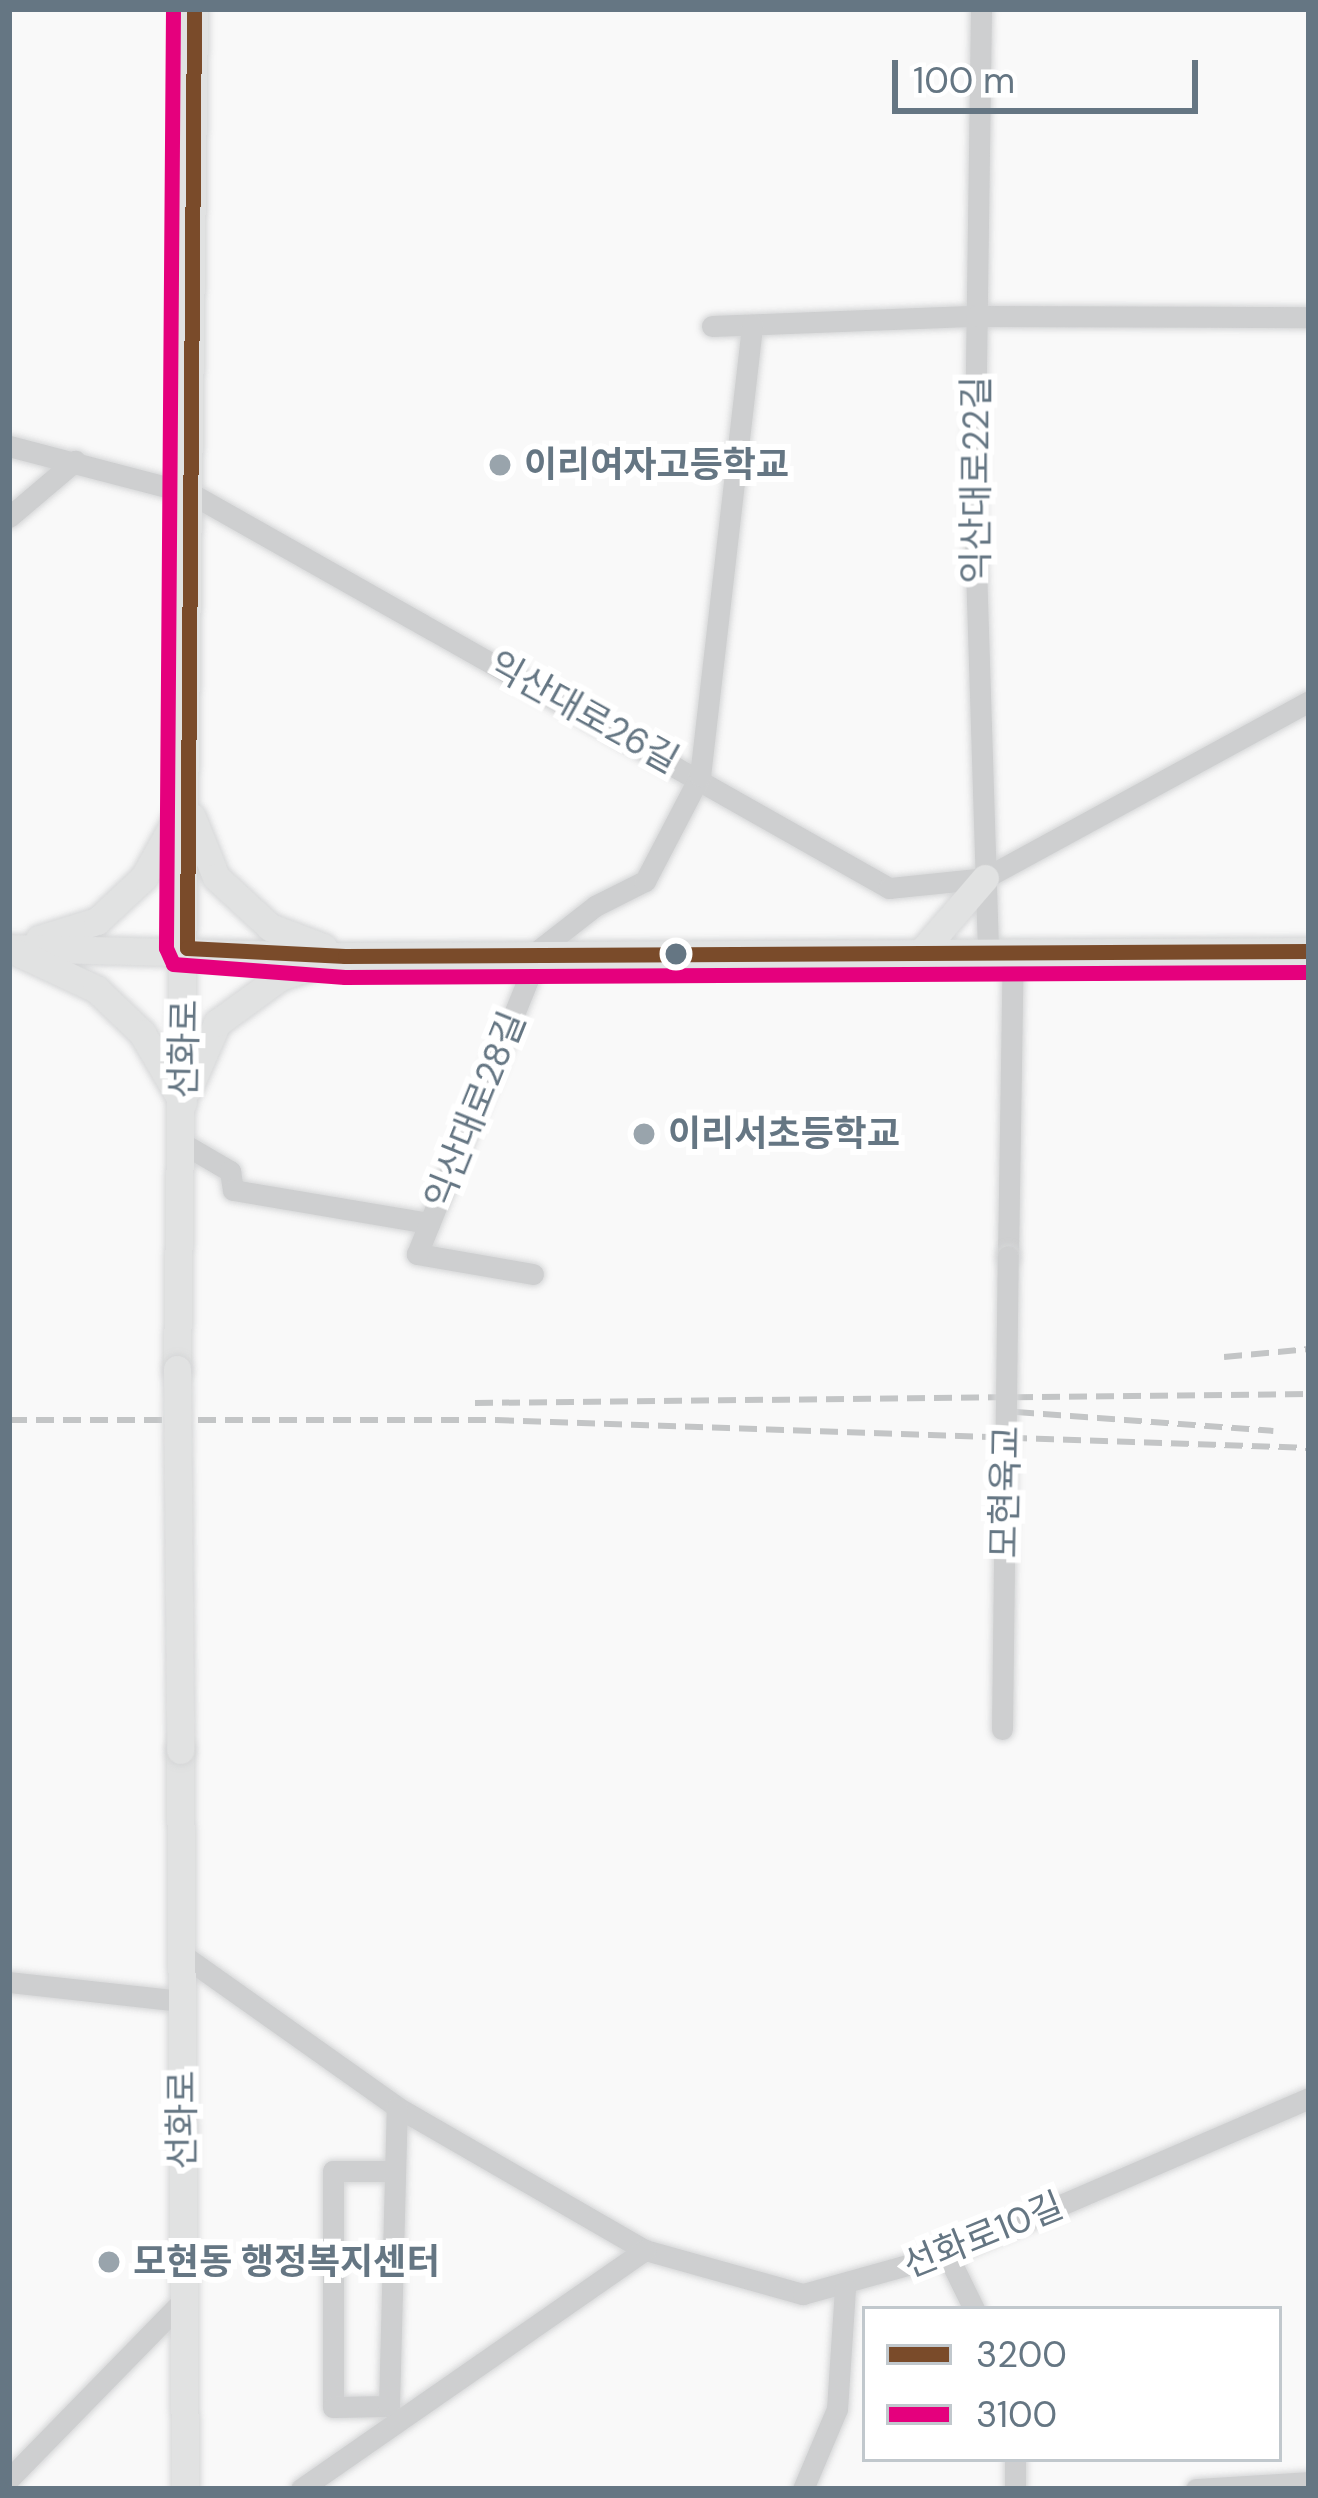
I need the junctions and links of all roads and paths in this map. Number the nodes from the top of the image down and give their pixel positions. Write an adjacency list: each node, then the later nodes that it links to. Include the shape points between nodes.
1 (194, 9): 9 (main road, 선화로)
2 (981, 9): 3 (street, 익산대로22길)
3 (976, 316): 4 (street); 5 (street); 14 (street, 익산대로22길)
4 (1309, 317)
5 (752, 325): 6 (street); 12 (street)
6 (712, 326)
7 (9, 446): 8 (street, 익산대로26길)
8 (75, 461): 9 (street, 익산대로26길); 10 (street)
9 (190, 493): 12 (street, 익산대로26길); 13 (main road, 선화로)
10 (9, 517)
11 (1309, 701): 14 (street)
12 (700, 776): 14 (street, 익산대로26길, via 890,888); 17 (street, 익산대로28길, via 645,881 595,906)
13 (186, 802): 15 (main road, via 144,878 97,921); 16 (main road, 선화로); 21 (main road, via 216,877 270,927)
14 (986, 878): 18 (main road); 19 (street, 익산대로22길)
15 (9, 948): 16 (main road); 22 (main road, via 96,989 142,1033)
16 (187, 948): 21 (main road); 22 (main road, 선화로)
17 (540, 950): 18 (main road); 21 (main road); 24 (street, 익산대로28길)
18 (923, 950): 19 (main road)
19 (1000, 951): 20 (main road); 26 (street, 모현육교, bridge, via 1008,1256)
20 (1309, 951)
21 (345, 956): 22 (main road, via 280,977 218,1023)
22 (183, 1103): 23 (main road, 선화로)
23 (182, 1143): 24 (street, via 230,1171 233,1190); 27 (main road, 선화로, bridge)
24 (429, 1222): 25 (street, 익산대로28길, via 417,1254)
25 (533, 1274)
26 (1003, 1729)
27 (184, 1956): 29 (main road, 선화로); 31 (street, 선화로10길)
28 (9, 1982): 29 (street)
29 (182, 2001): 36 (main road, 선화로)
30 (1309, 2098): 34 (street, 선화로10길)
31 (398, 2107): 32 (street); 33 (street, 선화로10길)
32 (394, 2171): 32 (street, via 333,2171 333,2407 389,2406)
33 (645, 2250): 35 (street, 선화로10길, via 803,2294); 41 (street)
34 (947, 2254): 35 (street, 선화로10길); 37 (street)
35 (845, 2287): 42 (street, via 838,2409)
36 (182, 2302): 38 (street); 40 (main road, 선화로)
37 (973, 2306)
38 (9, 2479)
39 (1309, 2482): 43 (street)
40 (185, 2489)
41 (302, 2489)
42 (803, 2489)
43 (1196, 2489)

